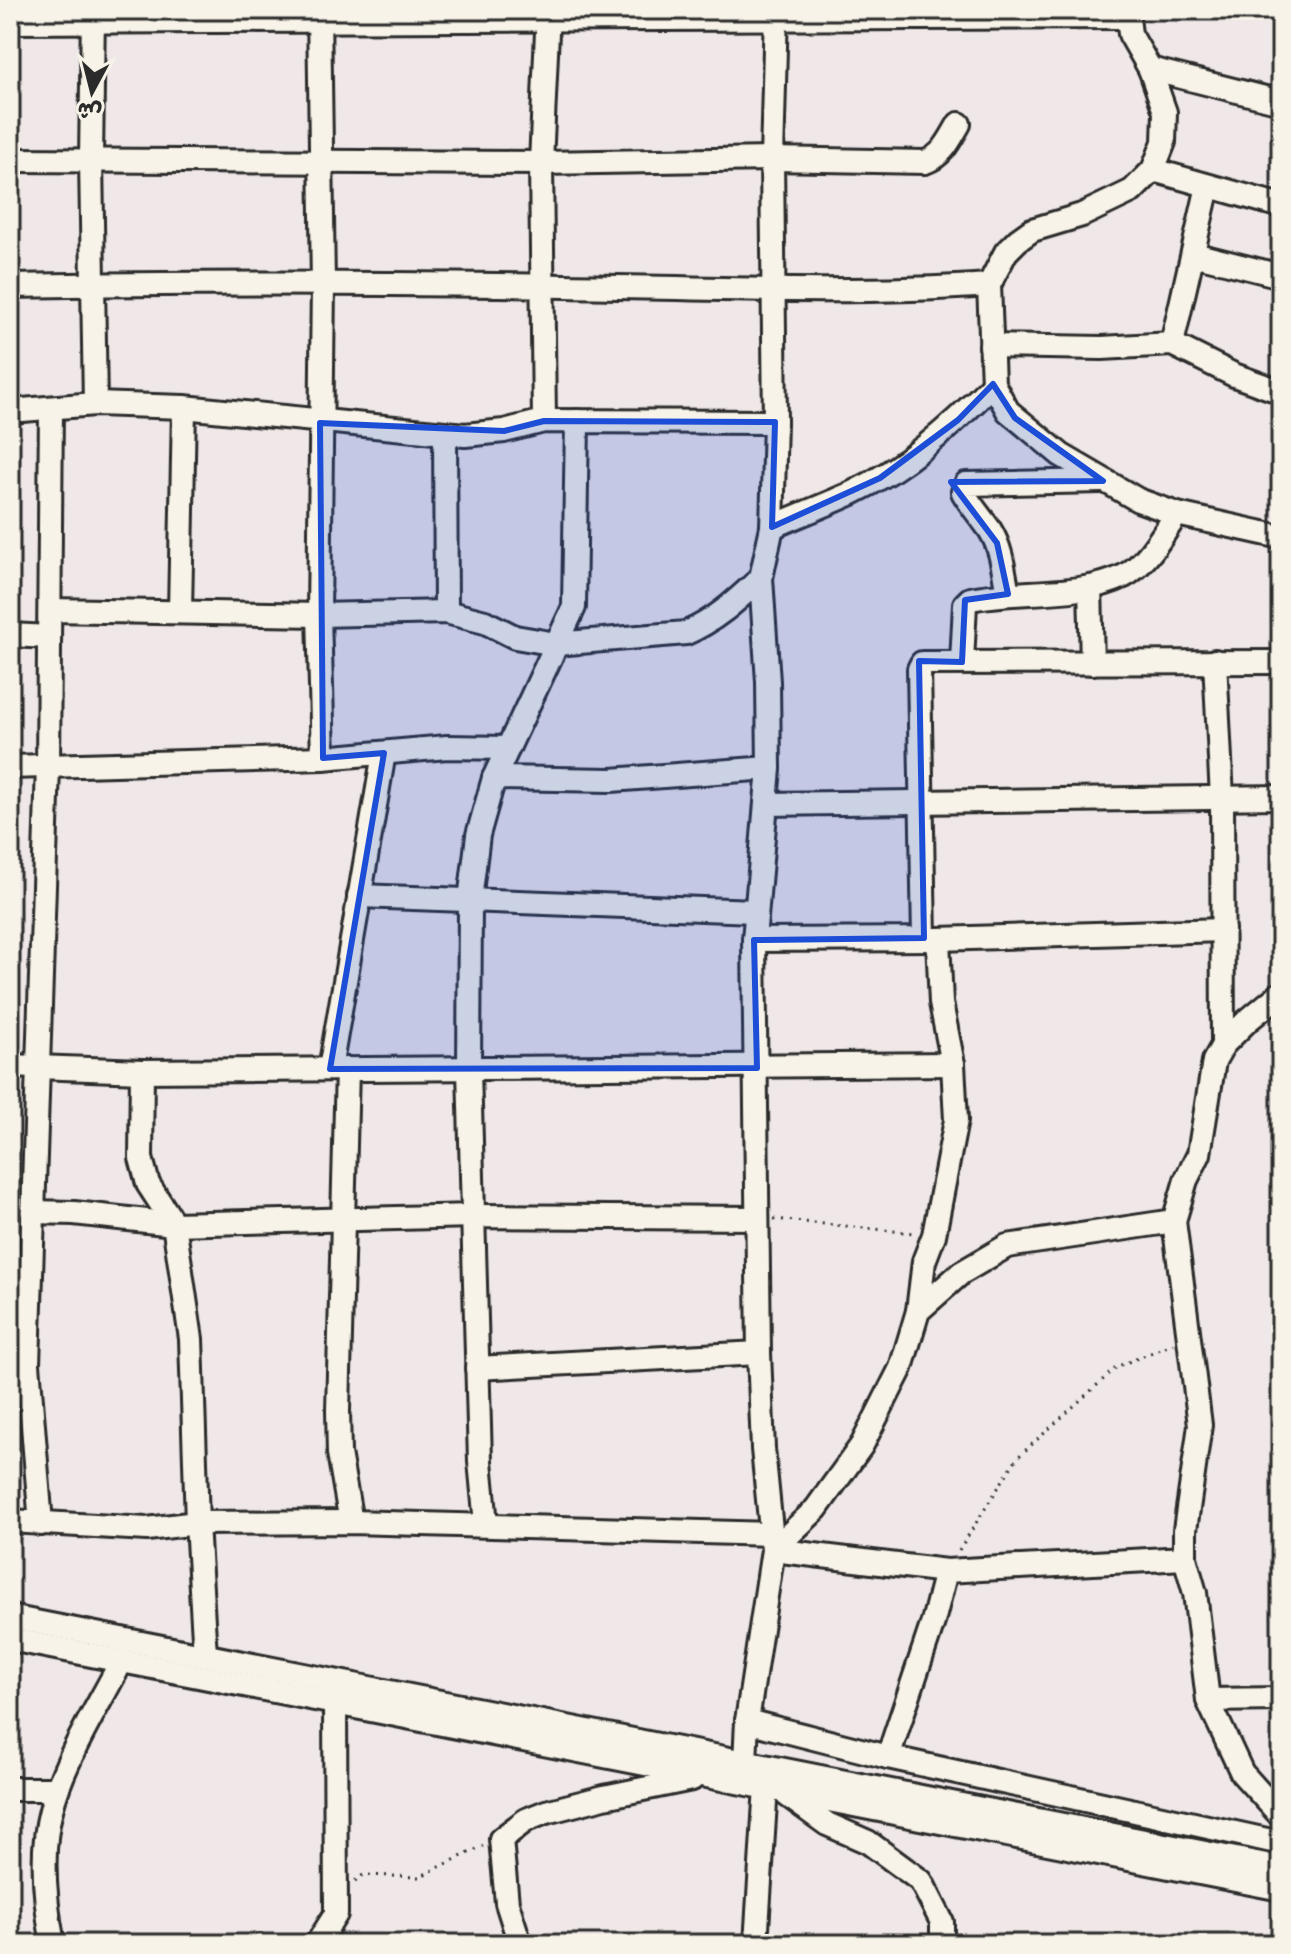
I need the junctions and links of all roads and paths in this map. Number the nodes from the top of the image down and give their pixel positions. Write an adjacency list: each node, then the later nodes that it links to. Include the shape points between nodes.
1 (548, 14): 2 (street); 4 (street); 14 (street)
2 (776, 14): 3 (street); 10 (street)
3 (1127, 14): 7 (street, via 1130,34)
4 (319, 15): 5 (street); 13 (street)
5 (93, 16): 6 (street); 12 (street)
6 (10, 22)
7 (1150, 69): 8 (street); 15 (street, via 1165,112 1164,142)
8 (1281, 102)
9 (959, 124): 10 (street, via 935,159 925,162)
10 (772, 159): 14 (street); 25 (street)
11 (10, 160): 12 (street)
12 (91, 160): 13 (street); 20 (street)
13 (321, 163): 14 (street); 21 (street)
14 (541, 163): 22 (street)
15 (1153, 170): 16 (street); 23 (street, via 1132,191 1105,205 1032,230 1006,252)
16 (1208, 186): 17 (street); 18 (street)
17 (1281, 206)
18 (1193, 254): 19 (street); 26 (street)
19 (1281, 276)
20 (93, 284): 21 (street); 24 (street); 30 (street)
21 (323, 285): 22 (street); 37 (street)
22 (543, 285): 25 (street); 34 (street)
23 (989, 285): 25 (street); 27 (street)
24 (10, 286)
25 (772, 289): 36 (street)
26 (1172, 344): 27 (street); 29 (street)
27 (991, 346): 28 (street)
28 (993, 384): 39 (street, via 1015,418 1075,466); 41 (street, via 958,420 880,478)
29 (1281, 392)
30 (95, 404): 31 (street); 32 (street)
31 (184, 407): 37 (street); 47 (street)
32 (51, 408): 33 (street); 46 (street)
33 (10, 411)
34 (544, 421): 35 (street); 38 (street, via 504,431)
35 (577, 421): 36 (street); 52 (street, via 575,596 571,618)
36 (775, 422): 41 (street)
37 (320, 423): 38 (street); 49 (street)
38 (445, 433): 48 (street)
39 (1103, 481): 40 (street); 45 (street, via 966,484 963,492 997,543)
40 (1177, 514): 42 (street); 44 (street, via 1138,565 1124,576)
41 (772, 527): 43 (street)
42 (1281, 537)
43 (761, 578): 52 (street, via 720,614 686,633); 62 (street)
44 (1090, 587): 45 (street); 56 (street)
45 (1008, 594): 54 (street, via 965,604)
46 (50, 610): 47 (street); 51 (street)
47 (180, 612): 49 (street)
48 (446, 612): 49 (street); 52 (street, via 515,637)
49 (319, 615): 59 (street)
50 (10, 635): 51 (street)
51 (49, 637): 61 (street)
52 (556, 644): 57 (street)
53 (1215, 661): 55 (street); 56 (street); 65 (street)
54 (962, 662): 56 (street); 66 (street, via 928,661 919,669)
55 (1281, 662)
56 (1092, 663)
57 (508, 748): 58 (street); 63 (street)
58 (384, 753): 59 (street); 68 (street)
59 (323, 758): 61 (street)
60 (10, 767): 61 (street)
61 (48, 767): 78 (street)
62 (769, 768): 63 (street, via 611,780); 67 (street)
63 (494, 778): 69 (street, via 478,835)
64 (1281, 797): 65 (street)
65 (1222, 798): 66 (street); 71 (street)
66 (921, 800): 67 (street); 72 (street)
67 (766, 804): 70 (street)
68 (359, 896): 69 (street); 80 (street)
69 (470, 900): 70 (street); 81 (street)
70 (755, 911): 73 (street)
71 (1223, 930): 72 (street); 75 (street)
72 (931, 938): 73 (street); 76 (street)
73 (754, 940): 79 (street)
74 (1281, 993): 75 (street)
75 (1223, 1045): 87 (street, via 1214,1061 1199,1154)
76 (953, 1064): 79 (street); 89 (street, via 956,1120)
77 (10, 1066): 78 (street)
78 (39, 1067): 82 (street); 83 (street)
79 (757, 1068): 81 (street); 85 (street)
80 (338, 1069): 81 (street); 82 (street); 86 (street)
81 (469, 1070): 84 (street)
82 (142, 1071): 88 (street, via 141,1158 148,1184)
83 (32, 1212): 88 (street); 93 (street)
84 (473, 1216): 85 (street); 86 (street); 94 (street)
85 (757, 1218): 89 (path); 92 (street)
86 (343, 1219): 88 (street); 96 (street, via 339,1453)
87 (1174, 1221): 90 (street, via 1007,1246 961,1273); 91 (street)
88 (174, 1224): 97 (street, via 191,1339)
89 (934, 1235): 90 (street, via 924,1261)
90 (918, 1311): 100 (street, via 901,1368 862,1445 816,1509)
91 (1187, 1338): 101 (street, via 1200,1425); 102 (path, via 1118,1366 1017,1458)
92 (759, 1353): 94 (street); 100 (street)
93 (19, 1364): 98 (street)
94 (477, 1368): 99 (street)
95 (10, 1521): 98 (street)
96 (351, 1522): 97 (street); 99 (street)
97 (197, 1523): 98 (street, via 147,1529); 106 (street)
98 (41, 1524)
99 (486, 1524): 100 (street)
100 (772, 1542): 102 (street); 111 (street)
101 (1185, 1558): 102 (street); 109 (street, via 1195,1593)
102 (946, 1571): 112 (street)
103 (10, 1617): 104 (street)
104 (51, 1636): 105 (street); 106 (street); 107 (street)
105 (10, 1639)
106 (205, 1655): 114 (street)
107 (122, 1660): 110 (street); 116 (street)
108 (1281, 1699): 109 (street)
109 (1208, 1700): 117 (street, via 1242,1773)
110 (335, 1703): 113 (street); 122 (street)
111 (747, 1721): 112 (street); 114 (street)
112 (888, 1757): 119 (street)
113 (705, 1776): 114 (street); 118 (street, via 546,1812)
114 (759, 1780): 120 (street); 121 (street); 126 (street); 127 (street, via 827,1824 868,1842 921,1881 942,1922)
115 (10, 1789): 116 (street)
116 (57, 1789): 123 (street, via 46,1846)
117 (1281, 1816)
118 (501, 1839): 122 (path, via 419,1877 363,1875 356,1880 348,1905); 125 (street, via 507,1903)
119 (1281, 1843)
120 (1281, 1868)
121 (1281, 1889)
122 (336, 1914): 124 (street)
123 (53, 1944)
124 (317, 1944)
125 (520, 1944)
126 (756, 1944)
127 (942, 1944)

